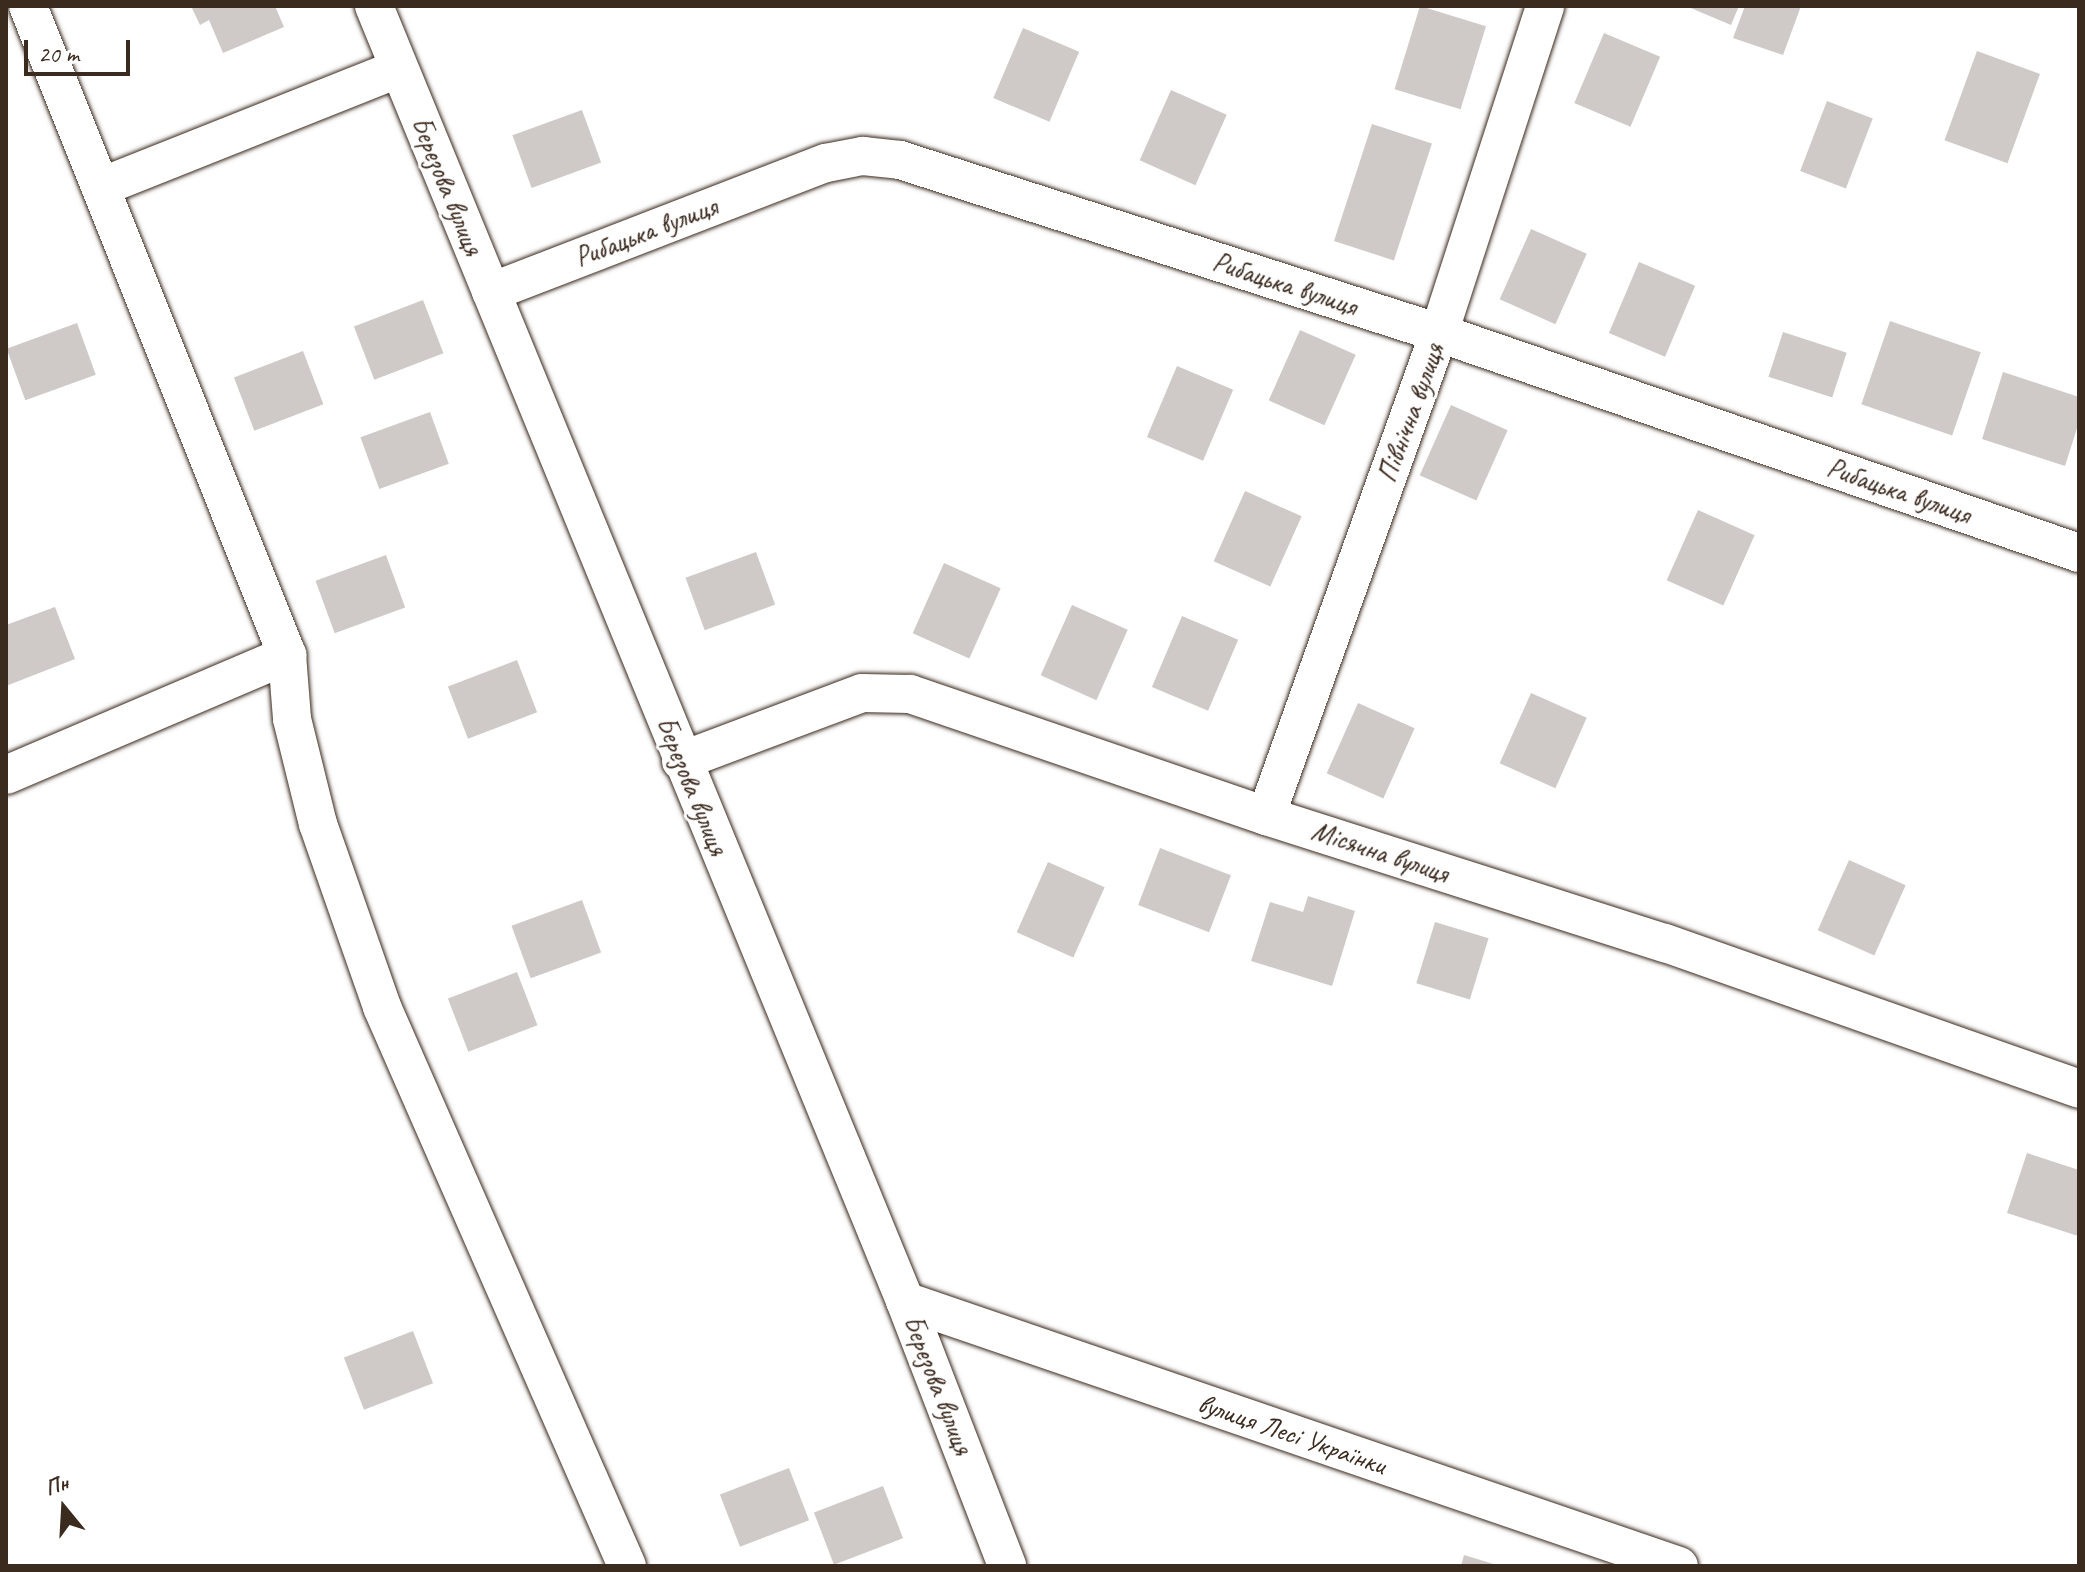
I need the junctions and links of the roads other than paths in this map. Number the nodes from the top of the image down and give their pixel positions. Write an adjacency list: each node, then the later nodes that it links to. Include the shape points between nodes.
1 (28, 6): 5 (street)
2 (374, 6): 4 (street, Березова вулиця)
3 (1545, 6): 7 (street, Північна вулиця)
4 (398, 69): 5 (street); 6 (street, Березова вулиця)
5 (101, 187): 9 (street)
6 (491, 292): 7 (street, Рибацька вулиця, via 826,163 863,156 900,160); 10 (street, Березова вулиця)
7 (1439, 333): 8 (street, Рибацька вулиця); 12 (street, Північна вулиця)
8 (2079, 553)
9 (287, 655): 11 (street); 15 (street, via 292,719 318,824 382,1007)
10 (681, 761): 12 (street, Місячна вулиця, via 862,693 885,690); 14 (street, Березова вулиця)
11 (6, 775)
12 (1266, 816): 13 (street, Місячна вулиця, via 1665,943)
13 (2079, 1089)
14 (905, 1301): 16 (street, Березова вулиця); 17 (street, вулиця Лесі Українки)
15 (627, 1566)
16 (1007, 1566)
17 (1679, 1566)

